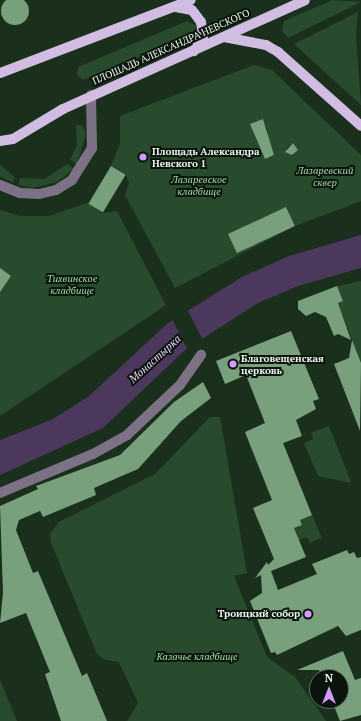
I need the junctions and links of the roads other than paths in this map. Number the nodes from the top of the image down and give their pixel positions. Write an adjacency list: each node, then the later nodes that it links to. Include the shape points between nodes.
1 (191, 0): 3 (main road)
2 (305, 0): 4 (main road, ПЛОЩАДЬ АЛЕКСАНДРА НЕВСКОГО)
3 (173, 7): 5 (main road, via 192,10 201,22 202,36); 6 (main road)
4 (224, 37): 5 (main road, ПЛОЩАДЬ АЛЕКСАНДРА НЕВСКОГО); 10 (main road, via 266,45 278,52)
5 (192, 52): 9 (main road, ПЛОЩАДЬ АЛЕКСАНДРА НЕВСКОГО)
6 (21, 64): 7 (main road); 8 (main road)
7 (0, 65)
8 (0, 73)
9 (91, 96): 11 (main road, ПЛОЩАДЬ АЛЕКСАНДРА НЕВСКОГО, via 13,139); 12 (street, ПЛОЩАДЬ АЛЕКСАНДРА НЕВСКОГО, via 92,148 72,180 56,190 39,194)
10 (361, 126)
11 (0, 141)
12 (1, 188)
13 (200, 356): 14 (street, via 180,385 128,434 111,446)
14 (0, 493)

